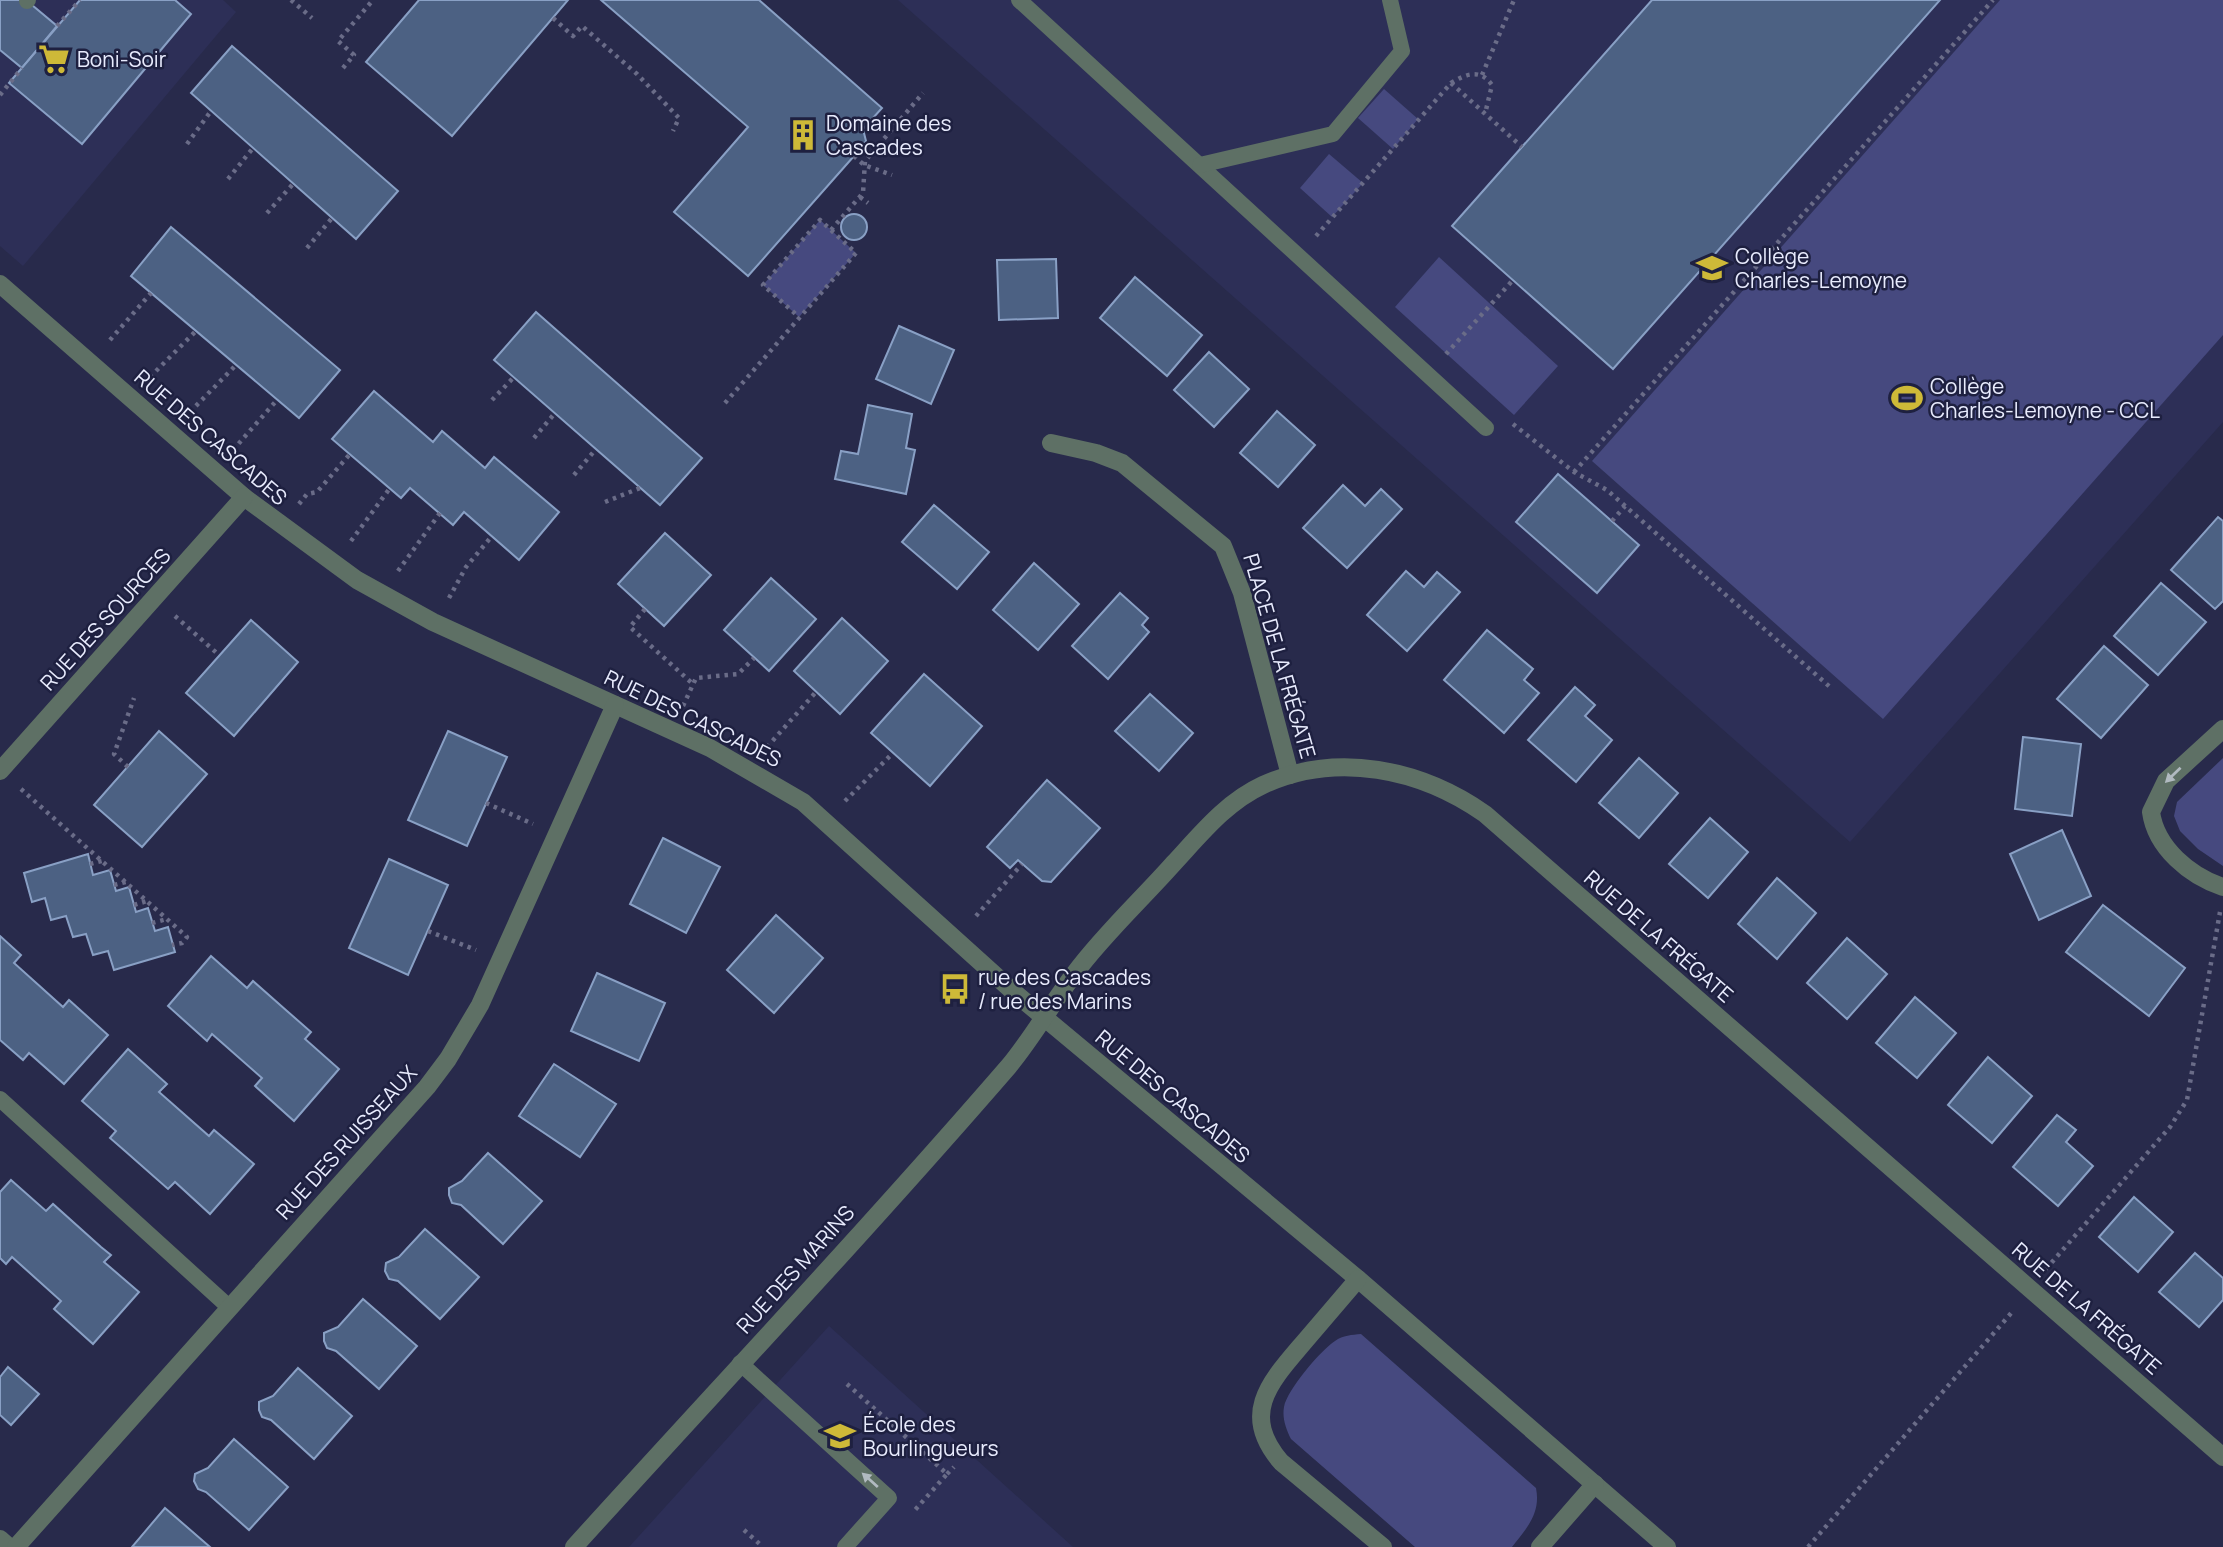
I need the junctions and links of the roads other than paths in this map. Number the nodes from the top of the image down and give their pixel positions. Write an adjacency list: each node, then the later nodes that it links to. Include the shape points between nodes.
1 (1020, 0): 3 (lane)
2 (1390, 0): 3 (lane, via 1402,51 1333,134)
3 (1200, 165): 5 (lane)
4 (0, 284): 7 (street, RUE DES CASCADES)
5 (1486, 428)
6 (1051, 443): 11 (street, PLACE DE LA FRÉGATE, via 1122,463 1223,546 1242,593)
7 (244, 497): 8 (street, RUE DES CASCADES, via 326,560 397,603); 10 (street, RUE DES SOURCES)
8 (615, 705): 13 (street, RUE DES CASCADES, via 741,764 803,802); 16 (street, RUE DES RUISSEAUX, via 468,1028 434,1078)
9 (2223, 729): 12 (street, one-way to 12, via 2166,781 2151,812 2158,835 2171,853 2205,880)
10 (0, 771)
11 (1290, 775): 13 (street, RUE DE LA FRÉGATE, via 1261,786 1218,816 1077,970); 18 (street, RUE DE LA FRÉGATE, via 1326,768 1371,768 1432,784 1485,814)
12 (2223, 887)
13 (1044, 1017): 15 (street, RUE DES CASCADES); 17 (street, RUE DES MARINS, via 1009,1066)
14 (0, 1099): 16 (lane)
15 (1358, 1279): 19 (street, RUE DES CASCADES); 25 (street, via 1271,1383 1260,1415 1262,1432 1281,1462)
16 (230, 1308): 22 (street, RUE DES RUISSEAUX)
17 (740, 1363): 23 (street, RUE DES MARINS); 24 (lane, one-way to 17, via 889,1497)
18 (2223, 1457)
19 (1595, 1484): 26 (street); 27 (street, RUE DES CASCADES)
20 (0, 1539): 21 (street)
21 (9, 1547)
22 (16, 1547)
23 (574, 1547)
24 (845, 1547)
25 (1382, 1547)
26 (1540, 1547)
27 (1667, 1547)

